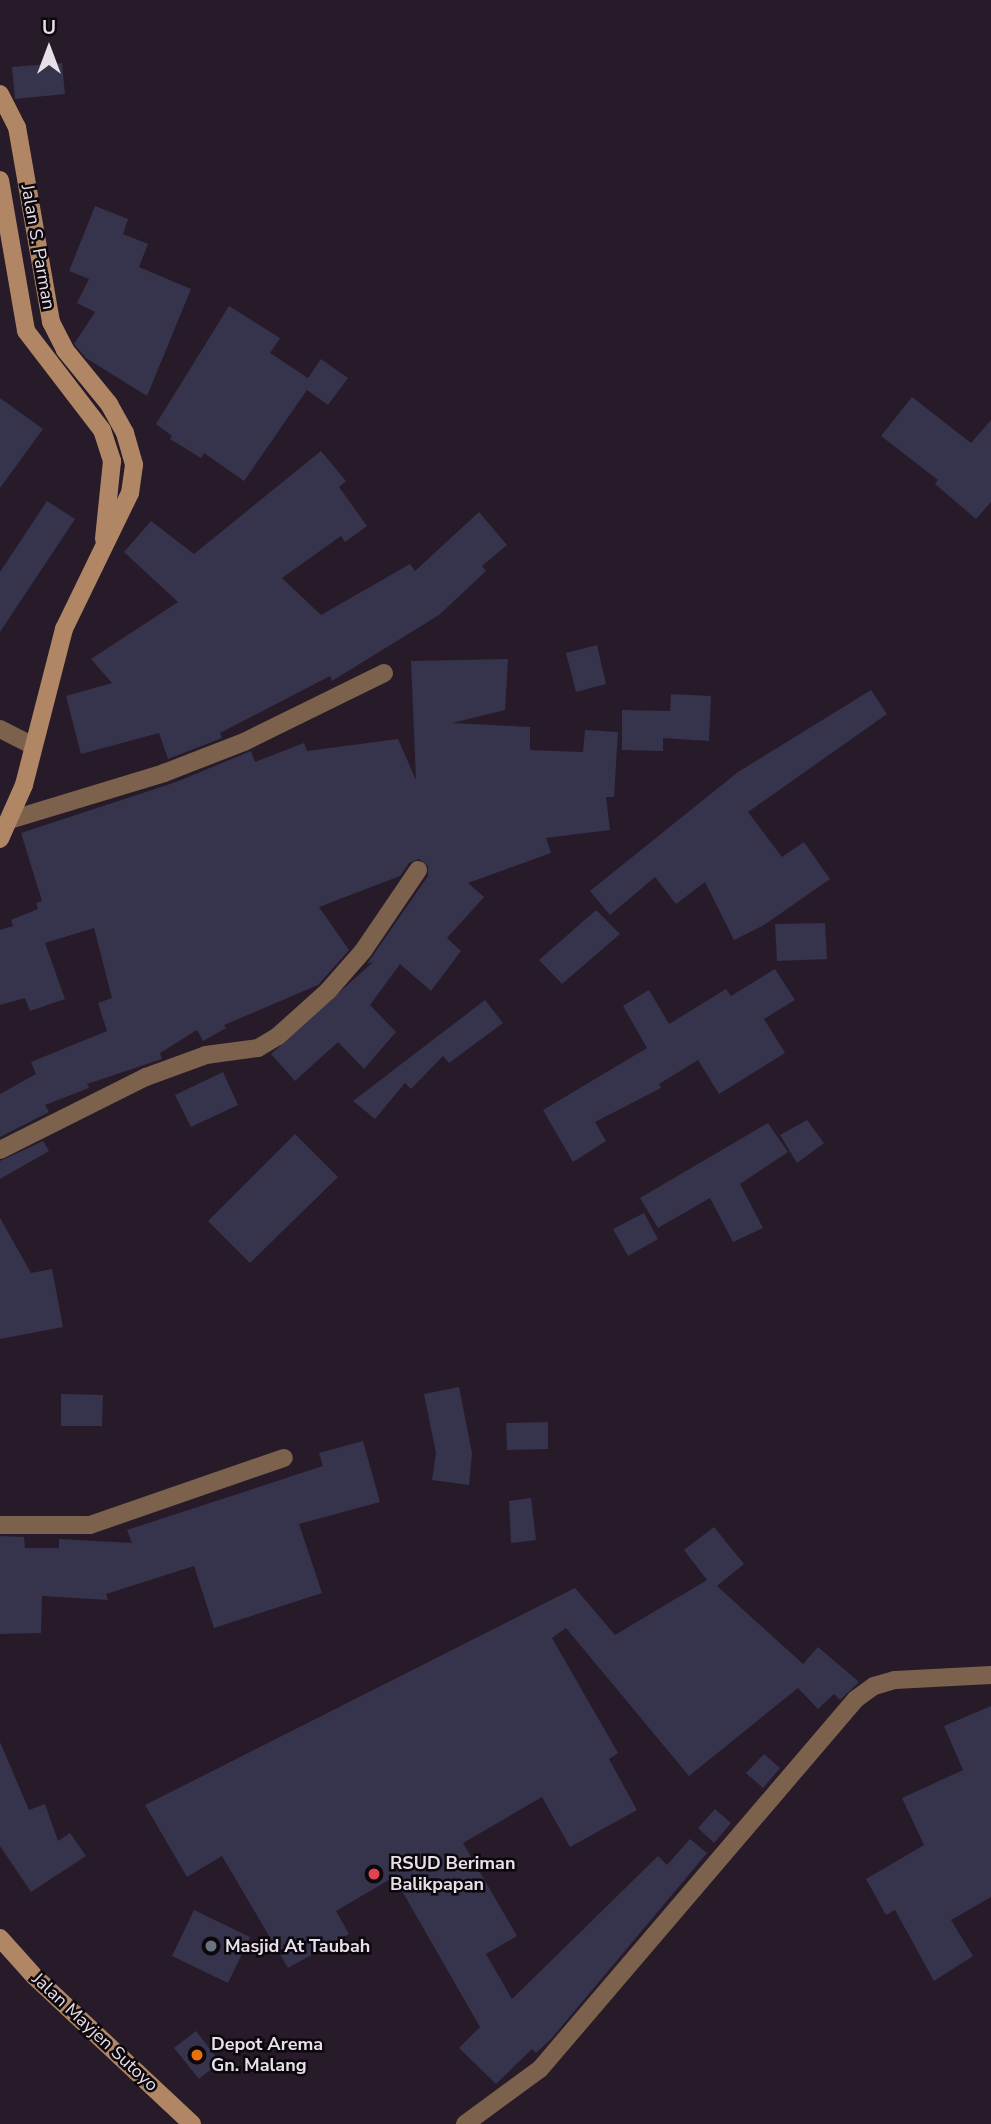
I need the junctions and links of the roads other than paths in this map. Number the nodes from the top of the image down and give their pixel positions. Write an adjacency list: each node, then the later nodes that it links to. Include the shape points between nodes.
1 (0, 94): 3 (main road, Jalan S. Parman, via 16,127 51,322 65,350 109,404 125,433 134,465 130,493)
2 (0, 180): 3 (main road, Jalan S. Parman, via 26,331 102,430 112,461)
3 (104, 542): 6 (main road, Jalan S. Parman, via 64,629)
4 (384, 673): 7 (street, via 244,742 164,773)
5 (0, 729): 6 (street)
6 (32, 745): 7 (main road, Jalan S. Parman)
7 (13, 818): 8 (main road, Jalan S. Parman)
8 (0, 839)
9 (418, 870): 10 (street, via 363,951 328,991 278,1036 258,1048 206,1055 146,1077)
10 (0, 1150)
11 (284, 1458): 12 (street, via 90,1525)
12 (0, 1525)
13 (991, 1675): 16 (street, via 895,1680 874,1686 856,1699 540,2069)
14 (0, 1938): 15 (main road, Jalan Mayjen Sutoyo, via 35,1977)
15 (192, 2124)
16 (465, 2124)

